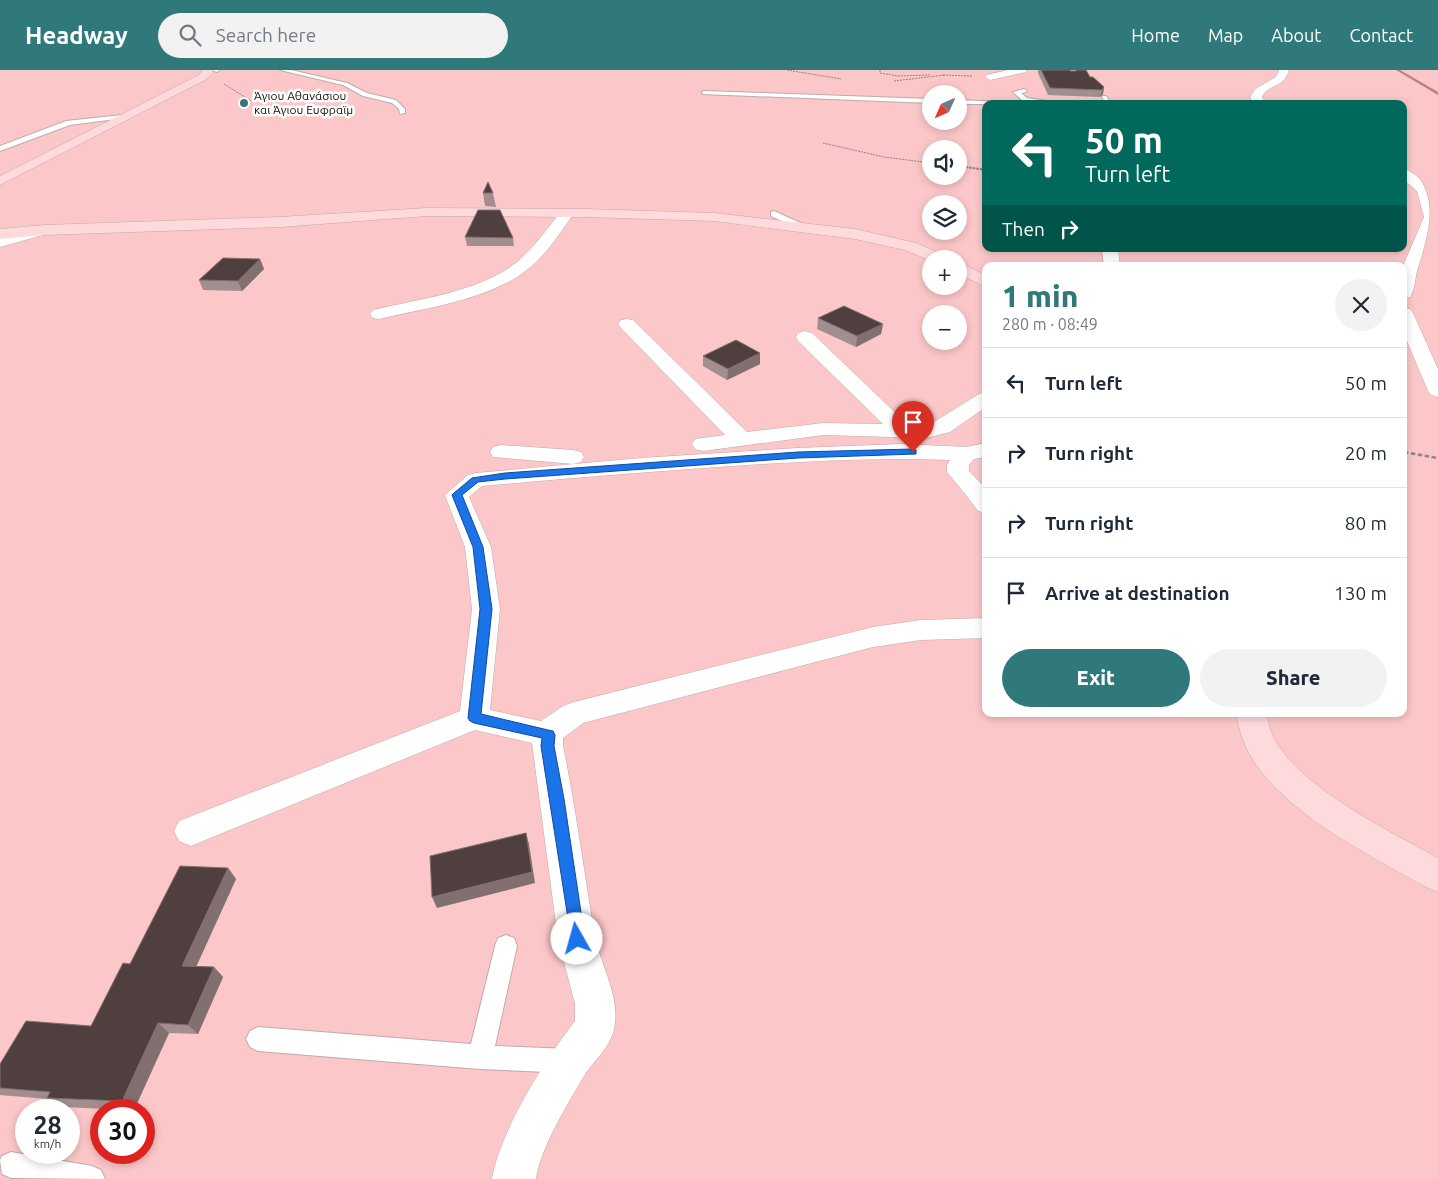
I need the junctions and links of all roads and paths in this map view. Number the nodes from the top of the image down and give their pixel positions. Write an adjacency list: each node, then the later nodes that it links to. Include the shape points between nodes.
1 (207, 70): 23 (main road, via 208,73 201,78)
2 (216, 70): 19 (path, via 228,88)
3 (283, 70): 22 (lane, via 345,84 365,95 394,101)
4 (787, 70): 10 (path)
5 (880, 70): 8 (path, via 887,76)
6 (1022, 70): 9 (street)
7 (1284, 70): 17 (street, via 1281,79 1259,91)
8 (945, 76): 9 (path); 11 (path)
9 (990, 77)
10 (843, 80)
11 (890, 81)
12 (1024, 91): 15 (lane, via 1016,94)
13 (704, 93): 18 (lane)
14 (1104, 97): 16 (lane)
15 (1024, 100)
16 (1106, 100)
17 (1258, 100)
18 (922, 101)
19 (253, 102)
20 (968, 102): 21 (lane)
21 (982, 103)
22 (402, 113)
23 (122, 117): 25 (lane, via 69,123); 30 (main road)
24 (823, 143): 26 (path)
25 (0, 149)
26 (922, 162)
27 (967, 167): 28 (path)
28 (982, 169)
29 (1407, 175): 38 (street, via 1424,189 1431,217)
30 (0, 181)
31 (567, 213): 33 (main road, via 714,218); 34 (main road, via 427,212 280,222); 42 (street, via 532,256 506,276 456,295)
32 (774, 214): 33 (lane)
33 (802, 227): 37 (main road, via 855,234)
34 (45, 230): 35 (main road); 36 (street)
35 (0, 234)
36 (0, 242)
37 (922, 251)
38 (1408, 271): 40 (street)
39 (967, 272): 41 (main road)
40 (1407, 276)
41 (982, 280)
42 (379, 314)
43 (1407, 320): 46 (street)
44 (627, 324): 49 (street)
45 (805, 337): 48 (street)
46 (1438, 391)
47 (982, 401): 48 (street, via 942,427 926,432)
48 (902, 431): 49 (street, via 823,429)
49 (742, 439): 50 (street, via 616,456 561,457)
50 (501, 452)
51 (976, 452): 54 (street, via 958,465 958,472); 57 (street, via 798,455 476,480 457,495 478,547 486,609)
52 (1407, 453): 53 (path)
53 (1438, 458)
54 (982, 500)
55 (982, 628): 58 (street, via 890,632 857,640 574,714)
56 (1251, 717): 60 (main road, via 1266,755 1318,806)
57 (474, 718): 58 (street); 59 (street)
58 (548, 735): 64 (street, via 547,746 577,939 595,1004 594,1030)
59 (191, 831)
60 (1438, 876)
61 (506, 946): 63 (lane)
62 (258, 1039): 63 (lane)
63 (480, 1058): 64 (lane)
64 (570, 1061): 67 (street, via 526,1142)
65 (11, 1165): 66 (lane)
66 (92, 1179)
67 (514, 1179)

